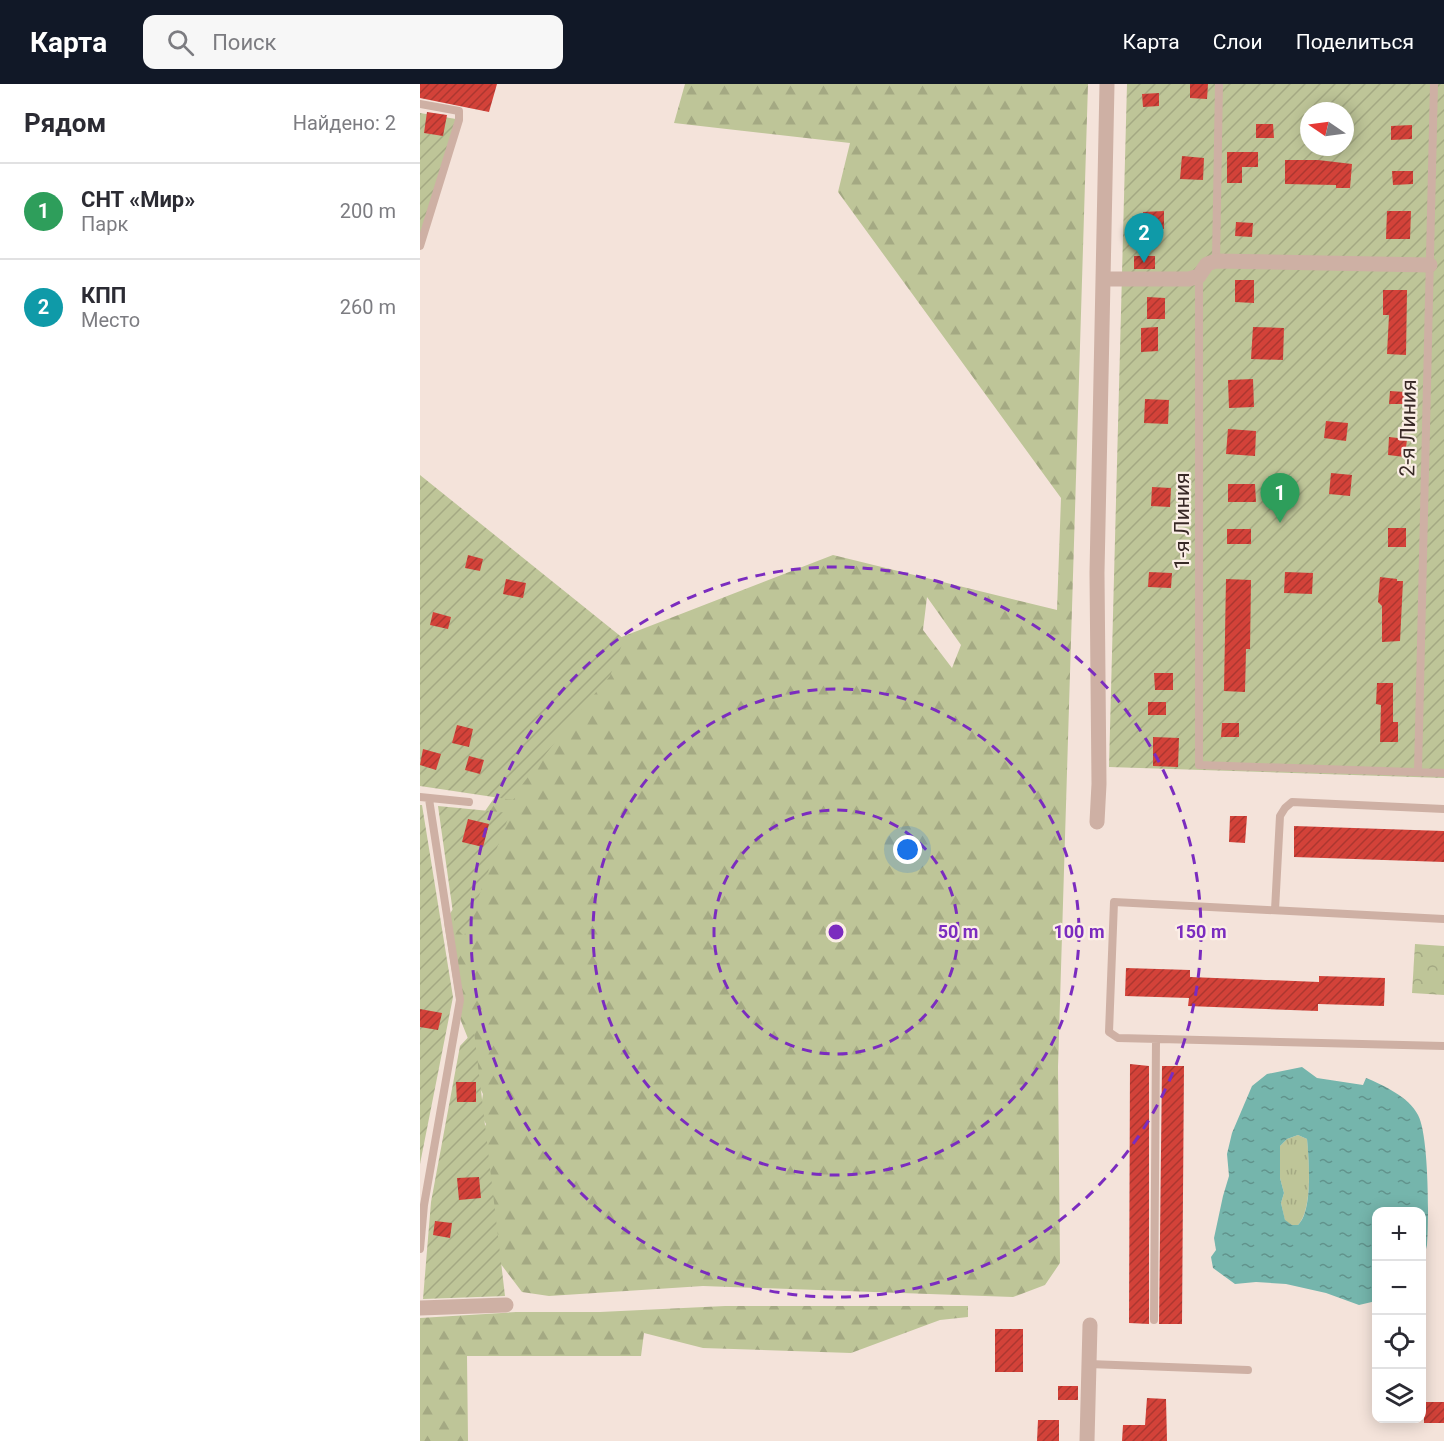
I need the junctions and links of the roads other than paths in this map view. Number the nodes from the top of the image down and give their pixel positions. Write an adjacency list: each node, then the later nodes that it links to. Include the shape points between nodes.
1 (1107, 84): 9 (street)
2 (1219, 84): 6 (lane)
3 (1434, 84): 7 (lane, 2-я Линия)
4 (420, 104): 5 (lane, via 459,111)
5 (420, 246)
6 (1216, 261): 7 (street); 8 (street, via 1207,264)
7 (1430, 264): 10 (lane, 2-я Линия)
8 (1199, 276): 9 (street); 10 (lane, 1-я Линия, via 1199,765)
9 (1102, 279): 15 (street)
10 (1418, 772): 11 (lane)
11 (1444, 773)
12 (425, 798): 13 (lane); 20 (lane, via 460,1000 424,1205)
13 (469, 802)
14 (1444, 809): 16 (lane, via 1293,802 1280,816)
15 (1097, 822)
16 (1275, 910): 17 (lane); 18 (lane, via 1114,902 1109,1032 1118,1038)
17 (1444, 919)
18 (1156, 1040): 19 (lane); 23 (lane)
19 (1444, 1046)
20 (420, 1249)
21 (506, 1305): 22 (street)
22 (420, 1308)
23 (1154, 1320)
24 (1090, 1325): 25 (street)
25 (1089, 1364): 26 (lane); 27 (street)
26 (1248, 1370)
27 (1087, 1441)

